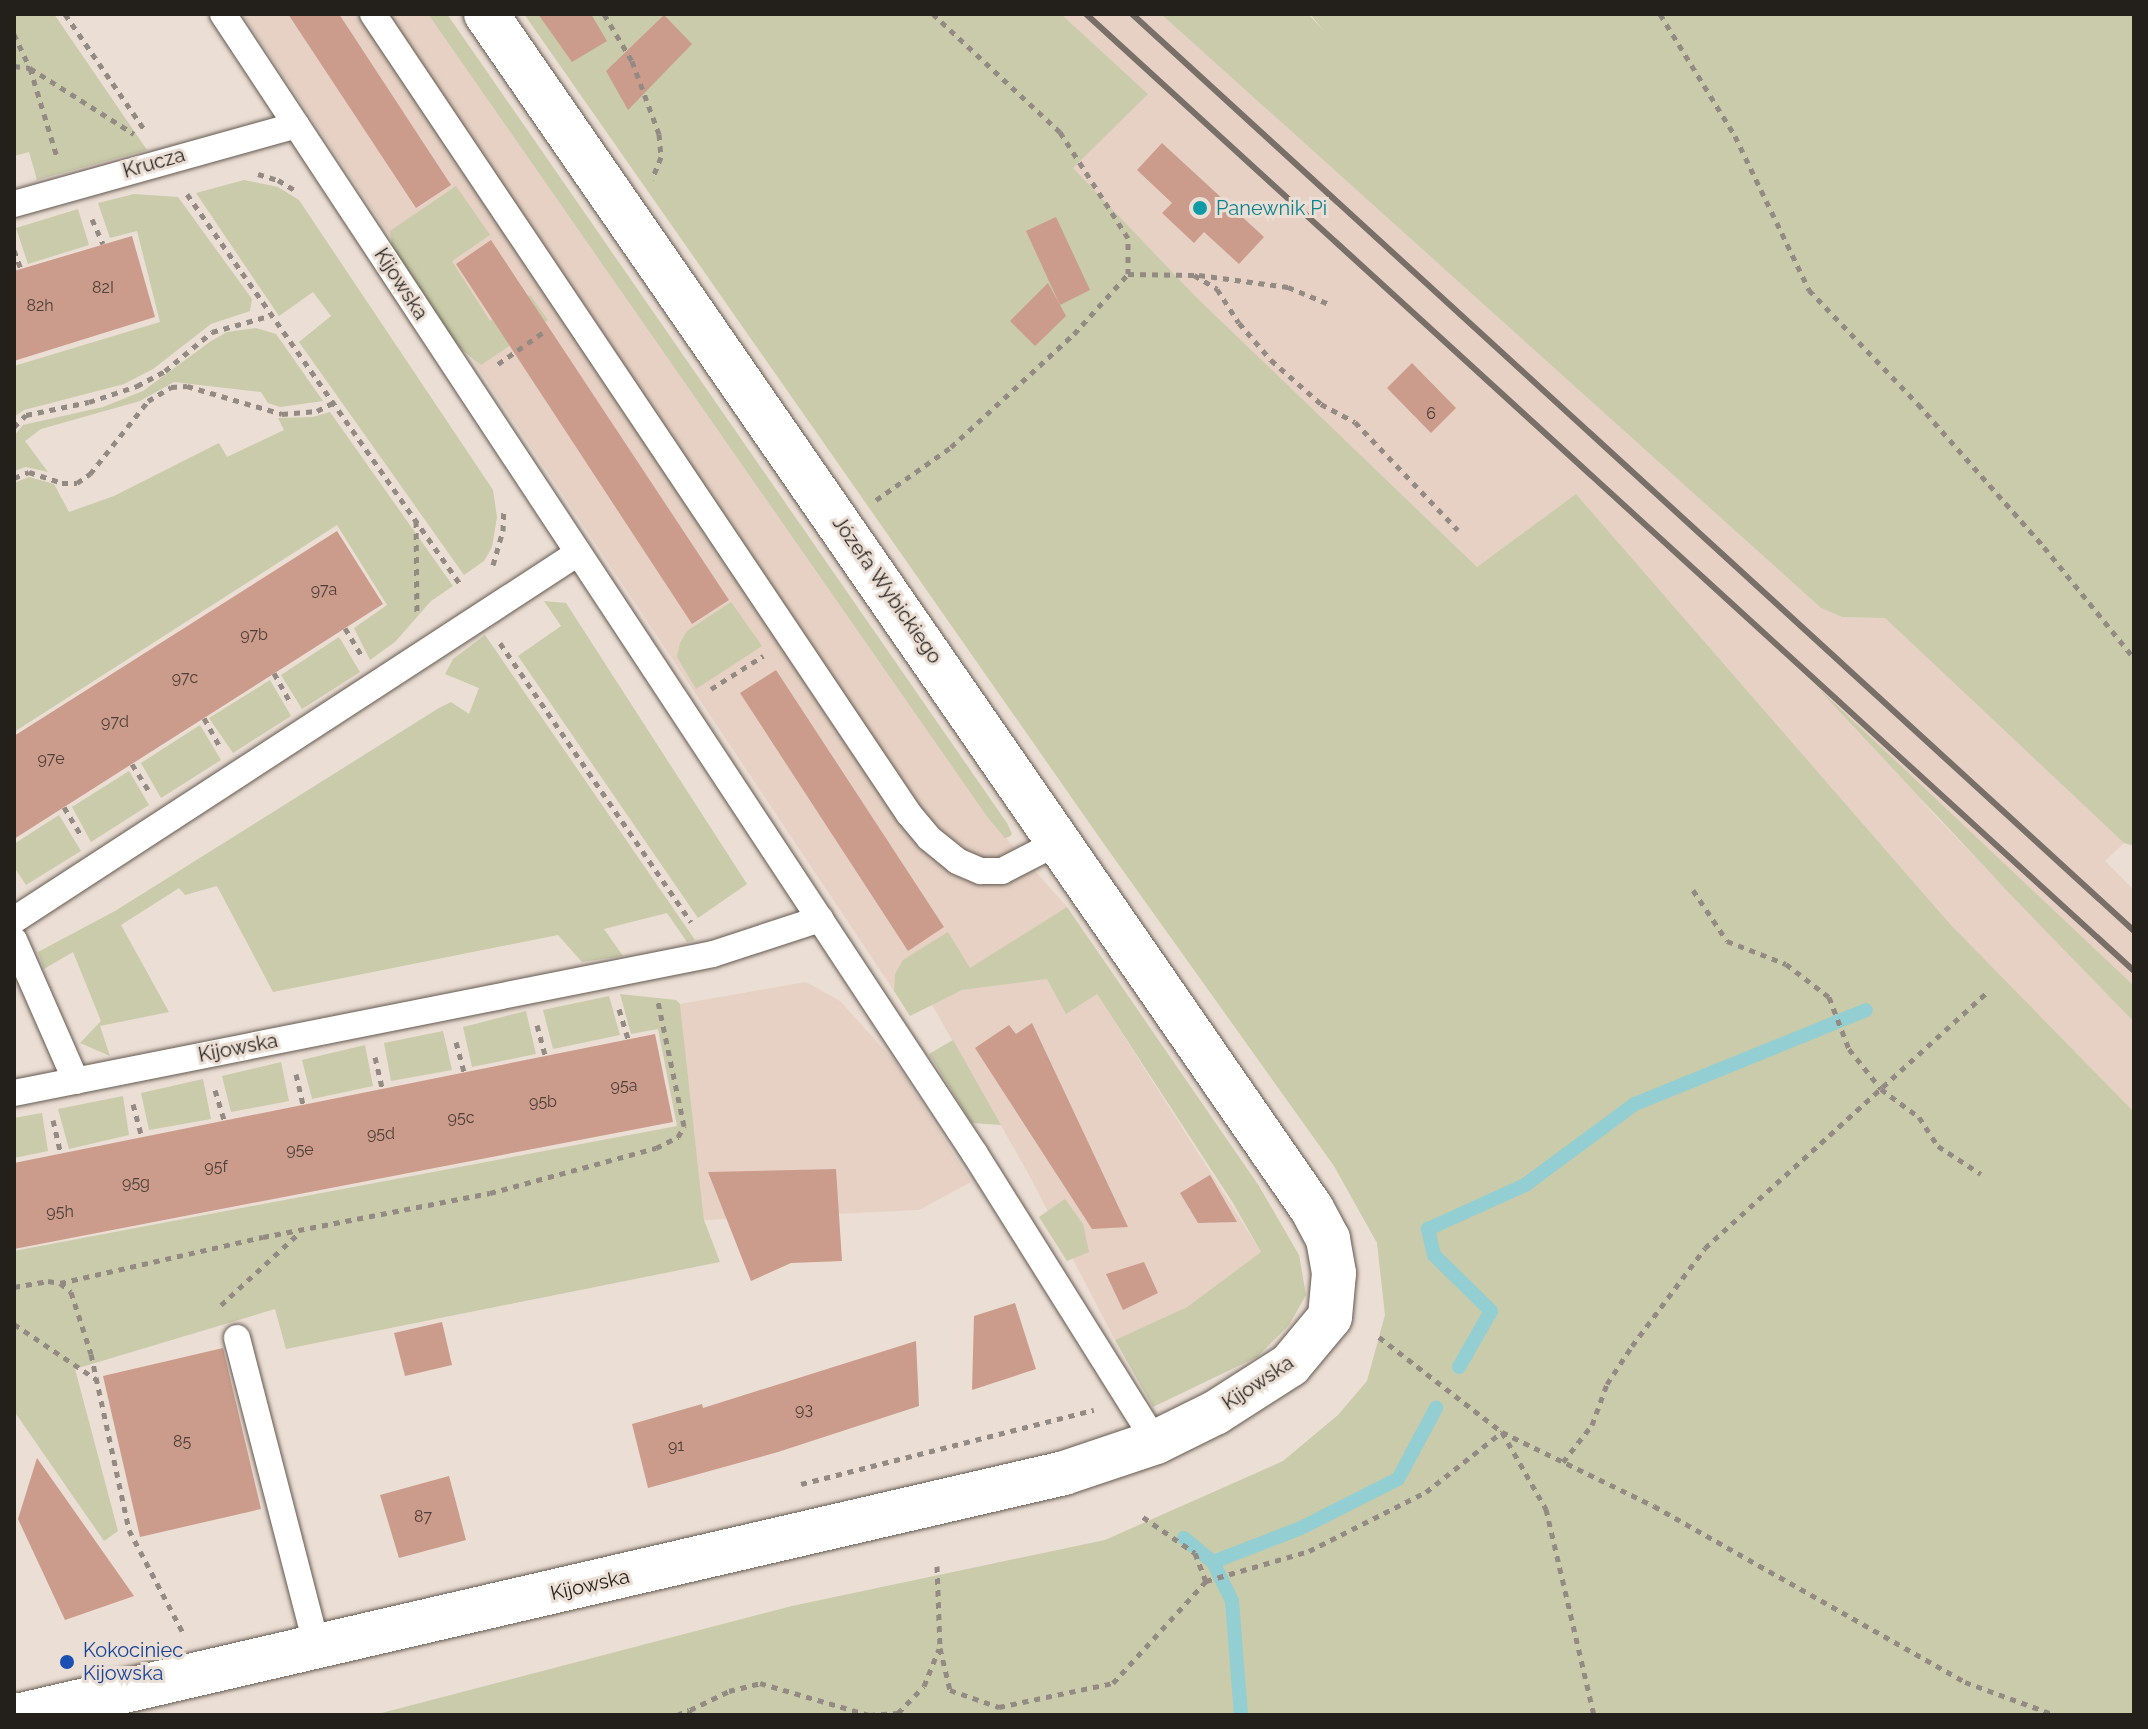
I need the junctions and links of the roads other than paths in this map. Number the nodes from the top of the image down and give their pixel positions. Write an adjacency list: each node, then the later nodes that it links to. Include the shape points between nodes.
1 (223, 14): 4 (lane, Kijowska)
2 (373, 14): 7 (lane, via 909,814 957,861 981,871 1002,871)
3 (486, 14): 7 (street, Józefa Wybickiego)
4 (296, 125): 5 (lane, Krucza, via 163,156); 6 (lane, Kijowska)
5 (14, 204)
6 (578, 553): 8 (lane, Kijowska); 9 (lane)
7 (1060, 841): 13 (street, Józefa Wybickiego)
8 (820, 919): 11 (lane, Kijowska, via 713,954); 15 (lane, Kijowska)
9 (14, 920)
10 (14, 940): 11 (lane)
11 (76, 1081): 12 (lane, Kijowska)
12 (14, 1093)
13 (1284, 1167): 15 (street, Kijowska, via 1328,1239 1334,1273 1330,1317 1305,1350 1267,1382)
14 (237, 1338): 16 (lane)
15 (1156, 1442): 16 (street, Kijowska, via 1064,1473)
16 (317, 1647): 17 (street, Kijowska)
17 (21, 1715)

